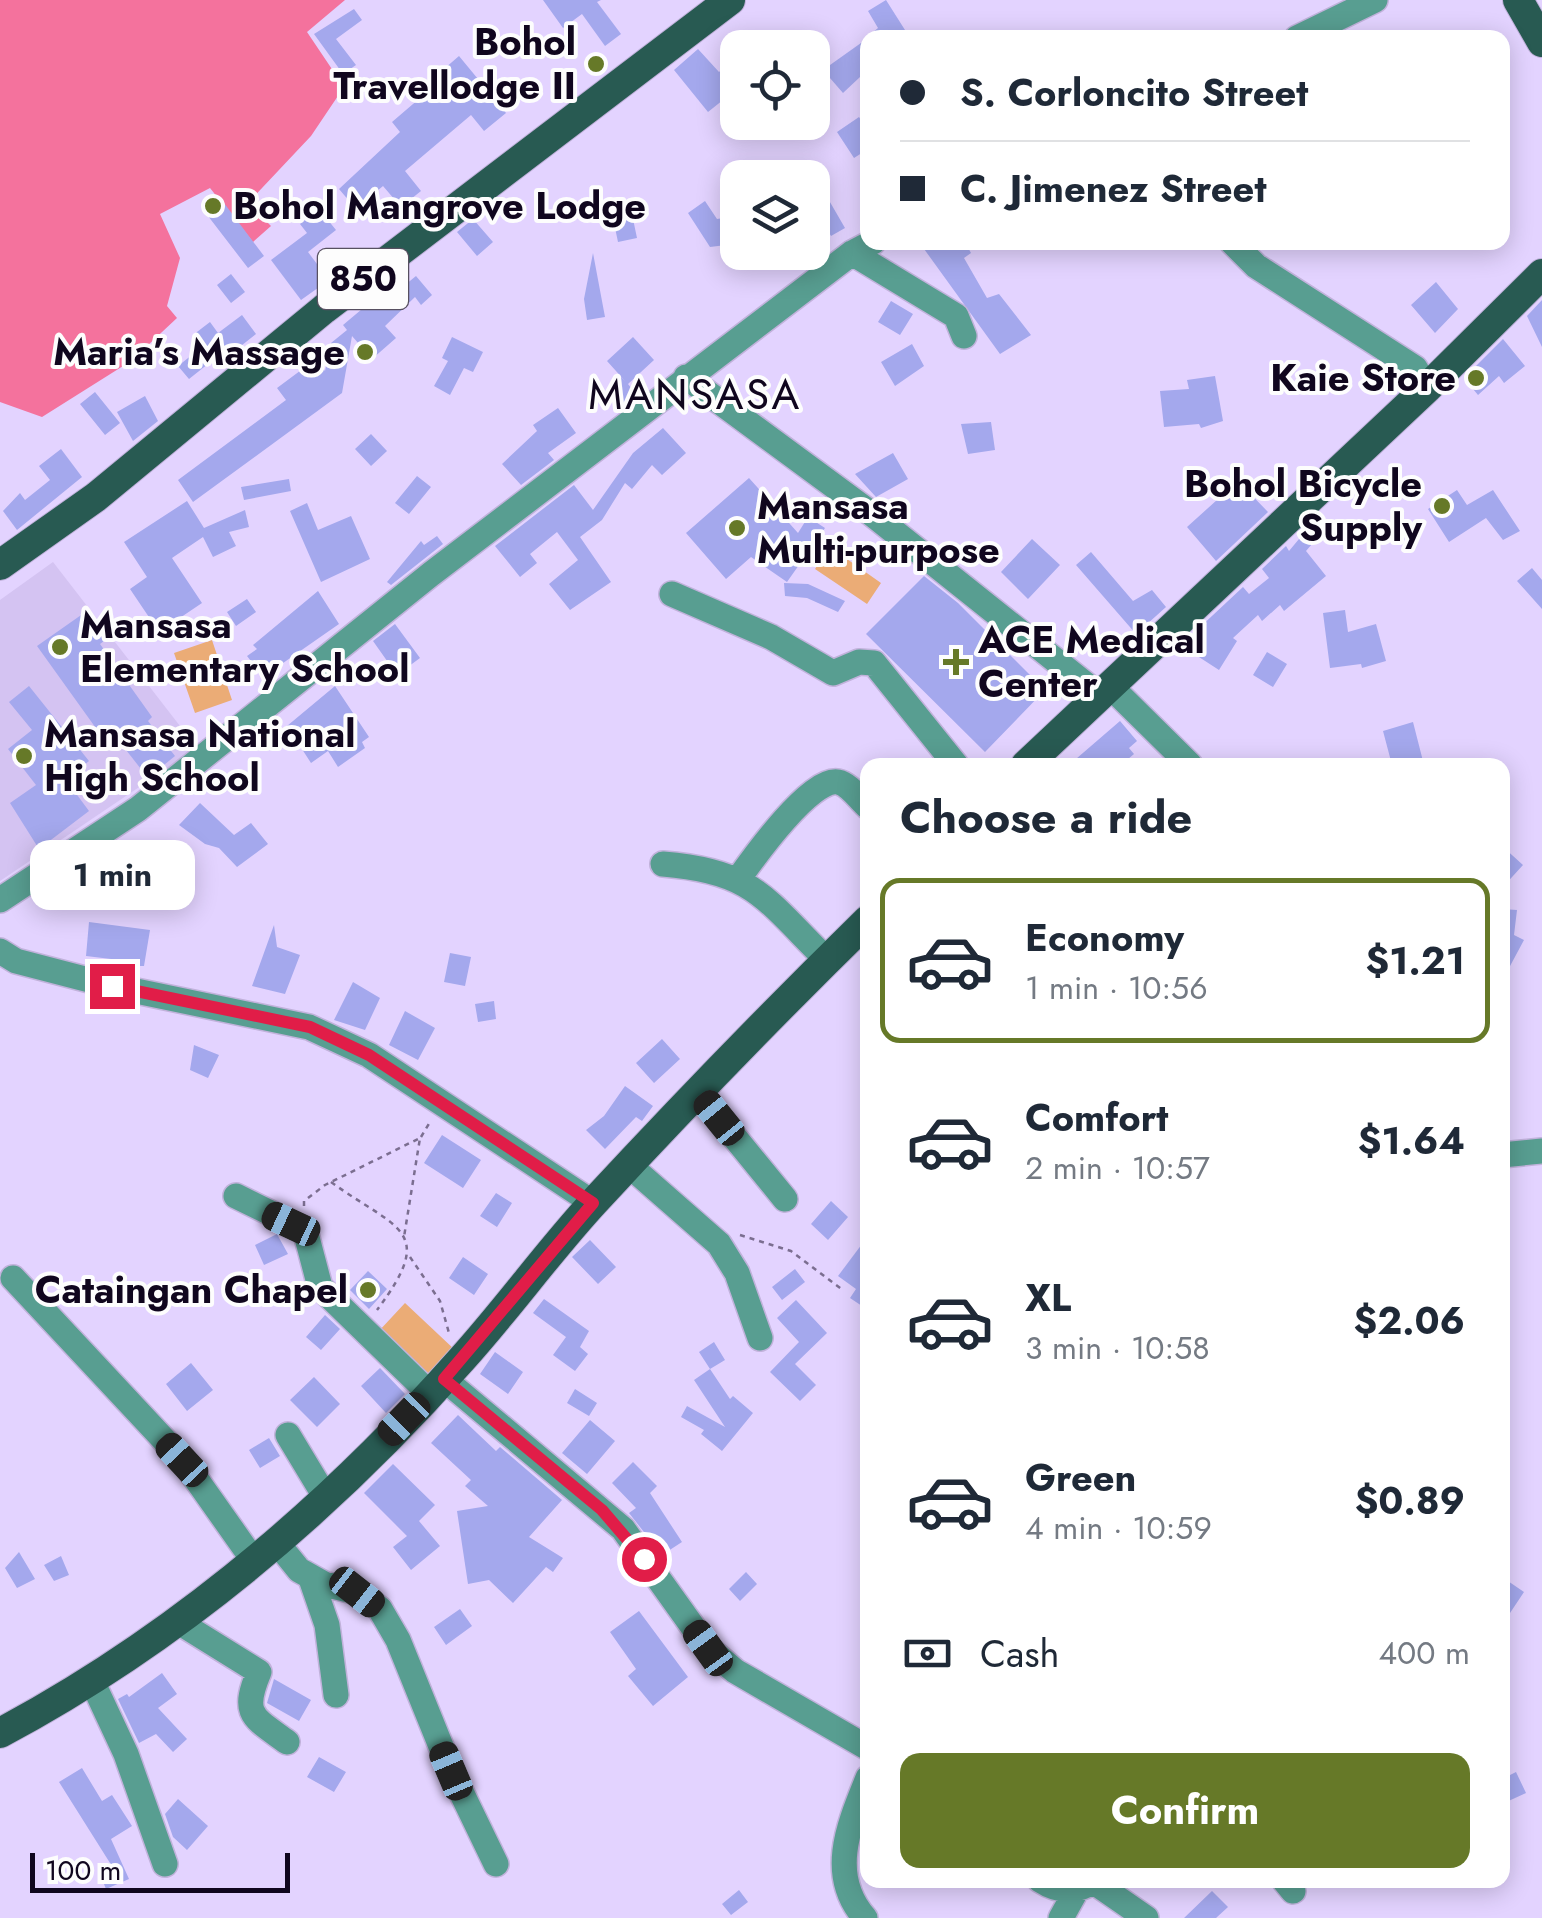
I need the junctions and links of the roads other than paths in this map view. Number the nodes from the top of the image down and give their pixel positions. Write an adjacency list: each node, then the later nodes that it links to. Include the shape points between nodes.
1 (730, 0): 13 (main road, 850)
2 (1374, 0): 4 (street)
3 (1518, 0): 5 (main road)
4 (1313, 30)
5 (1542, 42)
6 (860, 250): 11 (street)
7 (866, 250): 10 (street, via 956,316)
8 (1240, 250): 12 (street, via 1414,368)
9 (1542, 274): 12 (main road)
10 (964, 336)
11 (686, 377): 15 (street); 22 (street, via 138,810)
12 (1427, 388): 15 (main road)
13 (0, 565)
14 (672, 594): 16 (street, via 771,637 834,674 874,663)
15 (1104, 690): 17 (main road); 18 (street)
16 (950, 758)
17 (1033, 758)
18 (1182, 758)
19 (860, 799): 21 (street, via 845,784 821,785 771,834)
20 (662, 864): 21 (street, via 712,868)
21 (739, 878): 25 (street)
22 (0, 900)
23 (860, 928): 25 (main road)
24 (0, 951): 32 (street, via 112,986 310,1027 369,1055)
25 (827, 960): 26 (main road)
26 (697, 1092): 29 (main road); 31 (street)
27 (1542, 1151): 28 (street)
28 (1510, 1154)
29 (630, 1166): 32 (main road); 34 (street, via 720,1244)
30 (236, 1196): 35 (street, via 305,1230 320,1287 364,1328)
31 (785, 1199)
32 (593, 1203): 35 (main road)
33 (12, 1278): 38 (street)
34 (760, 1338)
35 (446, 1376): 37 (main road); 45 (street, via 623,1530 708,1648)
36 (288, 1436): 37 (street)
37 (326, 1498): 38 (main road)
38 (266, 1552): 39 (street); 40 (main road)
39 (310, 1576): 42 (street, via 328,1625); 48 (street, via 357,1592 380,1610)
40 (177, 1621): 41 (main road); 44 (street, via 259,1672 248,1700 252,1716)
41 (91, 1679): 43 (main road); 47 (street)
42 (336, 1695)
43 (0, 1732)
44 (287, 1742)
45 (860, 1743)
46 (860, 1798): 51 (street, via 849,1826 845,1890)
47 (165, 1864)
48 (496, 1864)
49 (1086, 1888): 52 (street)
50 (1096, 1888): 53 (street)
51 (866, 1918)
52 (1062, 1918)
53 (1146, 1918)

